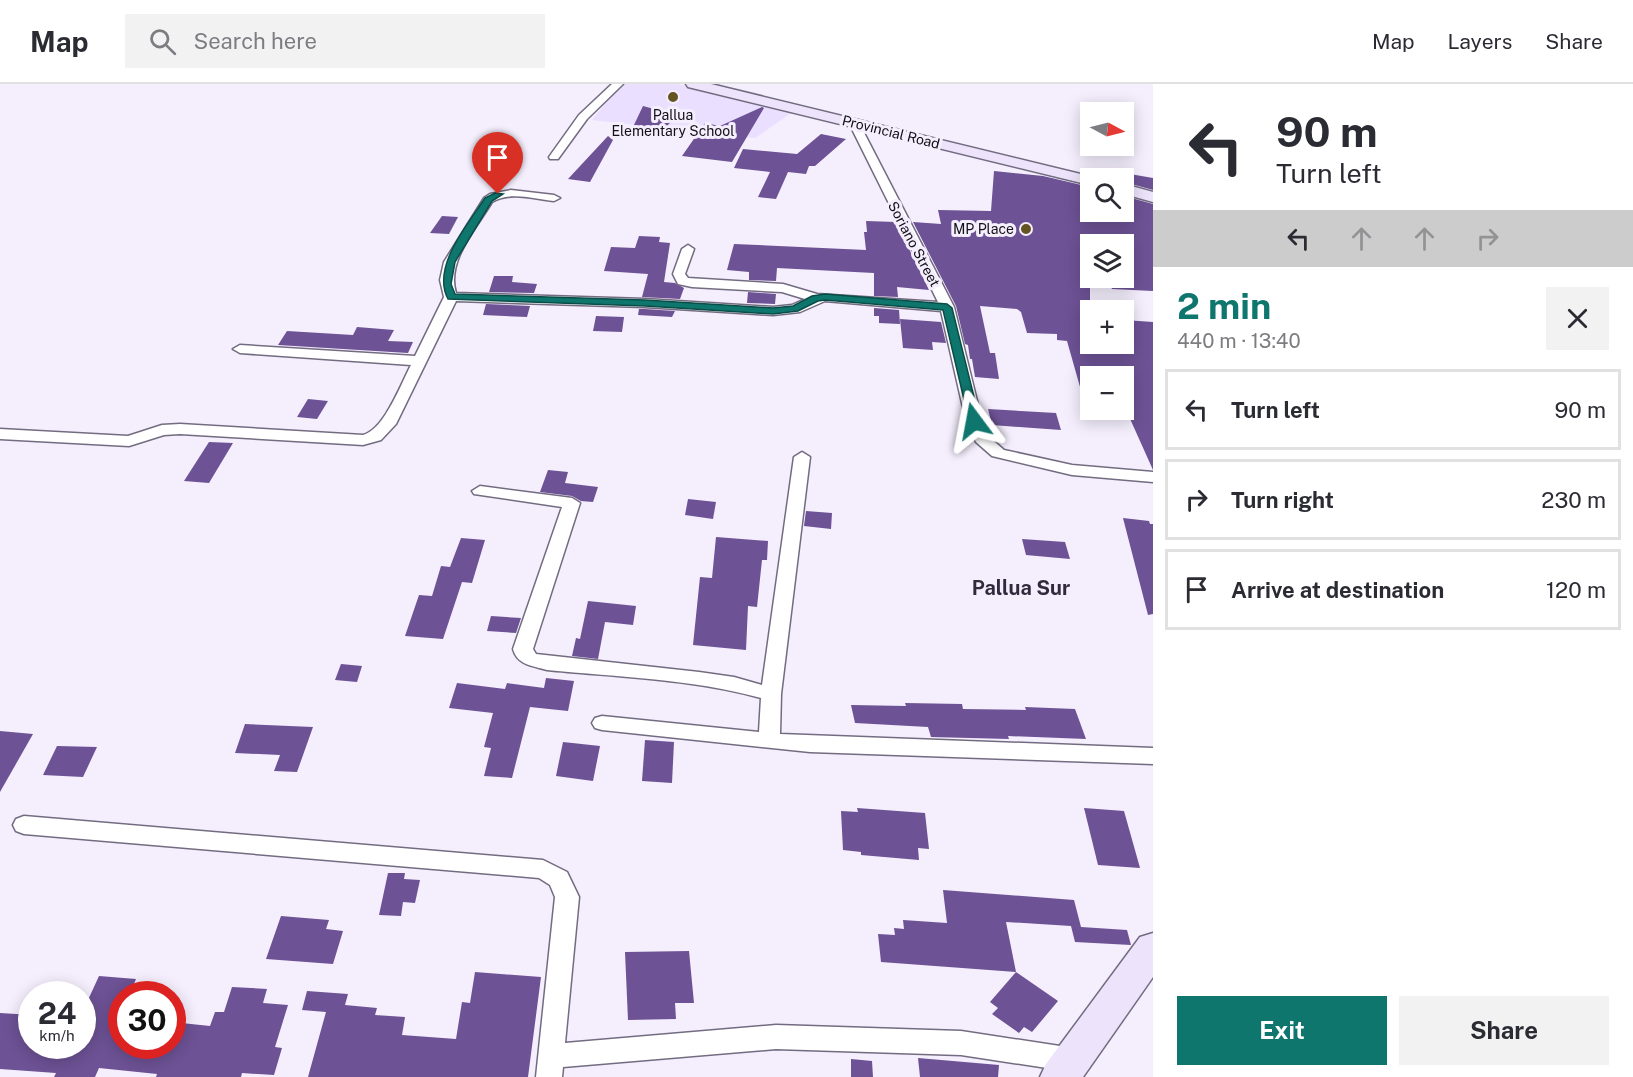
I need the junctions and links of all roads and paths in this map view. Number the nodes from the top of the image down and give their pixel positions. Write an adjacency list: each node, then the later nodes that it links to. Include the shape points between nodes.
1 (618, 84): 4 (street, via 577,124)
2 (693, 84): 3 (main road, Provincial Road)
3 (854, 123): 5 (main road, Provincial Road); 12 (street, Soriano Street)
4 (554, 157)
5 (1080, 178)
6 (1134, 192): 7 (main road)
7 (1153, 197)
8 (554, 198): 10 (street, via 492,196 450,262 447,284)
9 (688, 249): 11 (street, via 679,274 683,281 783,288)
10 (451, 297): 11 (street, via 773,311 795,309); 14 (street)
11 (816, 298): 12 (street)
12 (947, 308): 17 (street, Soriano Street, via 974,421 982,439 998,453 1072,470)
13 (240, 349): 14 (street)
14 (420, 361): 15 (street, via 388,424 375,437 363,440 180,429 129,441)
15 (0, 434)
16 (802, 457): 19 (street)
17 (1153, 477)
18 (480, 491): 19 (street, via 572,503 524,649 530,659 734,684)
19 (771, 694): 21 (street)
20 (602, 723): 21 (street)
21 (769, 740): 22 (street)
22 (1153, 756)
23 (24, 825): 25 (street, via 543,869 559,879 567,897)
24 (1153, 948): 26 (main road)
25 (550, 1066): 26 (street, via 776,1037 961,1043)
26 (1067, 1068)

